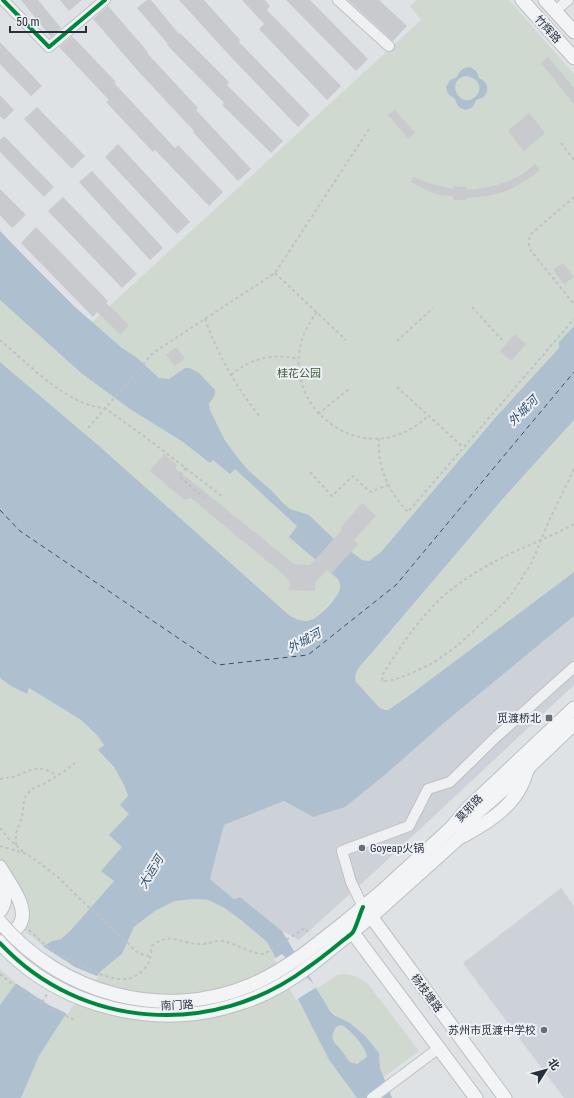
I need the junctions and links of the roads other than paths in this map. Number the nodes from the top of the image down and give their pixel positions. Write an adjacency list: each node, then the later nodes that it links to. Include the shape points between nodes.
1 (3, 0): 2 (street, via 49,47)
2 (105, 0)
3 (338, 0): 9 (street)
4 (522, 0): 10 (main road, 竹辉路)
5 (545, 0): 7 (main road, 竹辉路)
6 (568, 0): 7 (street)
7 (555, 11): 8 (main road, 竹辉路)
8 (574, 32)
9 (389, 46)
10 (574, 58)
11 (574, 667): 17 (street, via 450,782 428,789 409,826 342,851 351,882)
12 (574, 708): 17 (main road, 莫邪路, via 468,808)
13 (574, 724): 17 (main road, 莫邪路, via 529,767 515,797 508,805 478,828 459,838)
14 (0, 867): 20 (main road, via 21,903 23,913 21,922)
15 (0, 883): 16 (main road, via 5,898)
16 (0, 911)
17 (367, 912): 19 (main road, 南门路); 24 (main road, 杨枝塘路)
18 (0, 922): 19 (main road, 南门路, bridge, via 29,952 68,977 97,990 120,996 174,1001 220,995 250,985)
19 (349, 927): 20 (main road, 南门路, bridge, via 310,965 286,983 230,1007 185,1015 139,1013 109,1008 88,1001 40,977); 21 (main road, 杨枝塘路)
20 (0, 944)
21 (439, 1048): 22 (street); 23 (main road, 杨枝塘路)
22 (372, 1098)
23 (476, 1098)
24 (505, 1098)

